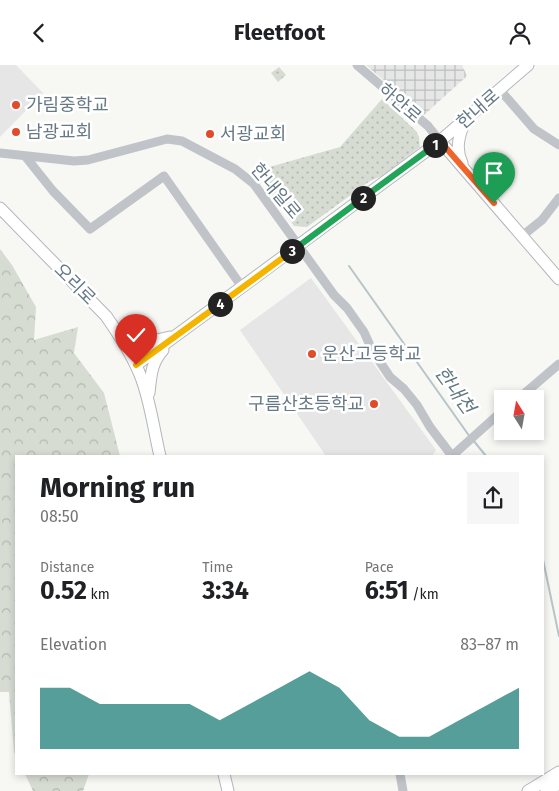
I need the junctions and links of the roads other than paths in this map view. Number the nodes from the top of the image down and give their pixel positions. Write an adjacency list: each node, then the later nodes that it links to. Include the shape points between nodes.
1 (357, 65): 5 (street, 하안로, via 428,126)
2 (528, 65): 3 (main road, 한내로)
3 (500, 90): 4 (main road, 한내로); 6 (street, via 534,129)
4 (465, 121): 5 (main road, 한내로); 9 (main road, via 460,133 458,156)
5 (440, 141): 9 (main road, 하안로); 13 (main road, 한내로)
6 (559, 145)
7 (0, 153): 8 (street, 한내일로)
8 (25, 157): 13 (street, 한내일로, via 88,160 167,139 182,141 245,176); 15 (street, via 90,229 164,176)
9 (465, 169): 12 (main road, 하안로)
10 (559, 198): 12 (street, via 542,220)
11 (0, 208): 16 (main road, 오리로, via 106,316)
12 (522, 236): 14 (main road, 하안로)
13 (300, 246): 15 (main road, 한내로); 24 (street, 한내일로, via 364,332 390,377 417,405)
14 (559, 279)
15 (242, 287): 17 (main road, 한내로)
16 (118, 333): 17 (main road, via 141,343); 19 (main road, 오리로)
17 (177, 335): 19 (main road, 한내로); 21 (main road, via 153,364)
18 (559, 364): 20 (street)
19 (136, 365): 21 (main road, 오리로)
20 (529, 390)
21 (148, 402): 23 (main road, 오리로)
22 (494, 418): 25 (street)
23 (160, 455)
24 (451, 455)
25 (453, 455)
26 (559, 772): 32 (main road)
27 (224, 775): 30 (main road)
28 (400, 775): 31 (street)
29 (559, 783): 33 (main road)
30 (228, 791)
31 (403, 791)
32 (528, 791)
33 (546, 791)

